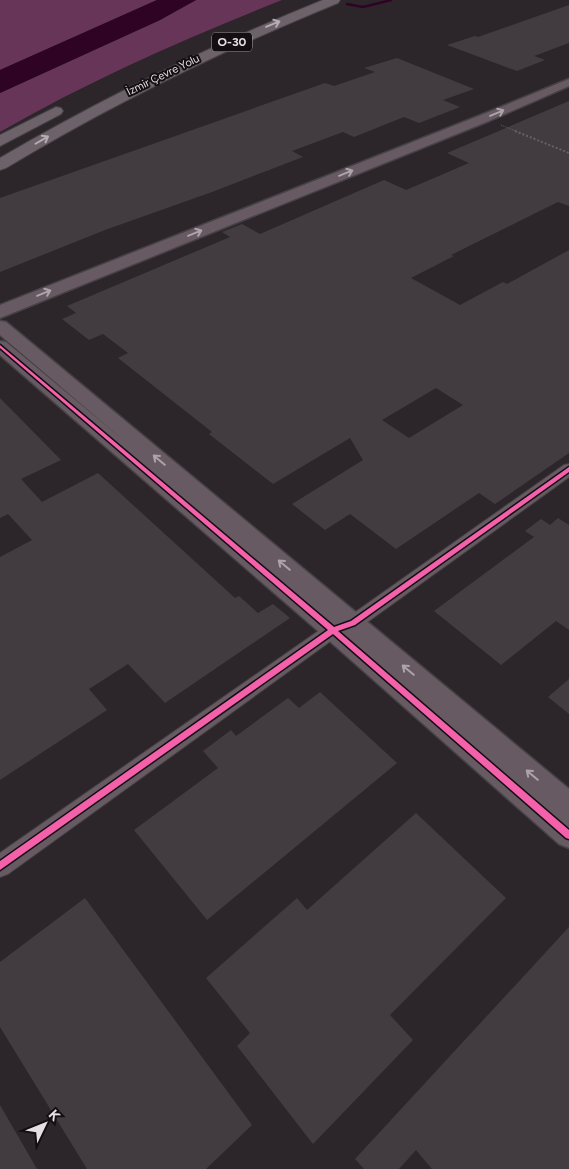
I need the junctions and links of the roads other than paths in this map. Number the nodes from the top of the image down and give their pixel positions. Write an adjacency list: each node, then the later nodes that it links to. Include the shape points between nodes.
1 (301, 0): 3 (highway)
2 (334, 0): 8 (highway, İzmir Çevre Yolu / O-30, one-way to 2, via 182,65)
3 (283, 7)
4 (569, 70): 9 (street)
5 (569, 82): 10 (street, one-way to 5, via 13,305)
6 (69, 104): 7 (highway)
7 (0, 141)
8 (0, 165)
9 (0, 298)
10 (0, 313)
11 (0, 326): 14 (street, one-way to 11)
12 (0, 346): 14 (street)
13 (569, 469): 14 (street)
14 (343, 627): 15 (street, one-way to 14); 16 (street); 17 (street)
15 (569, 806)
16 (569, 835)
17 (0, 866)

